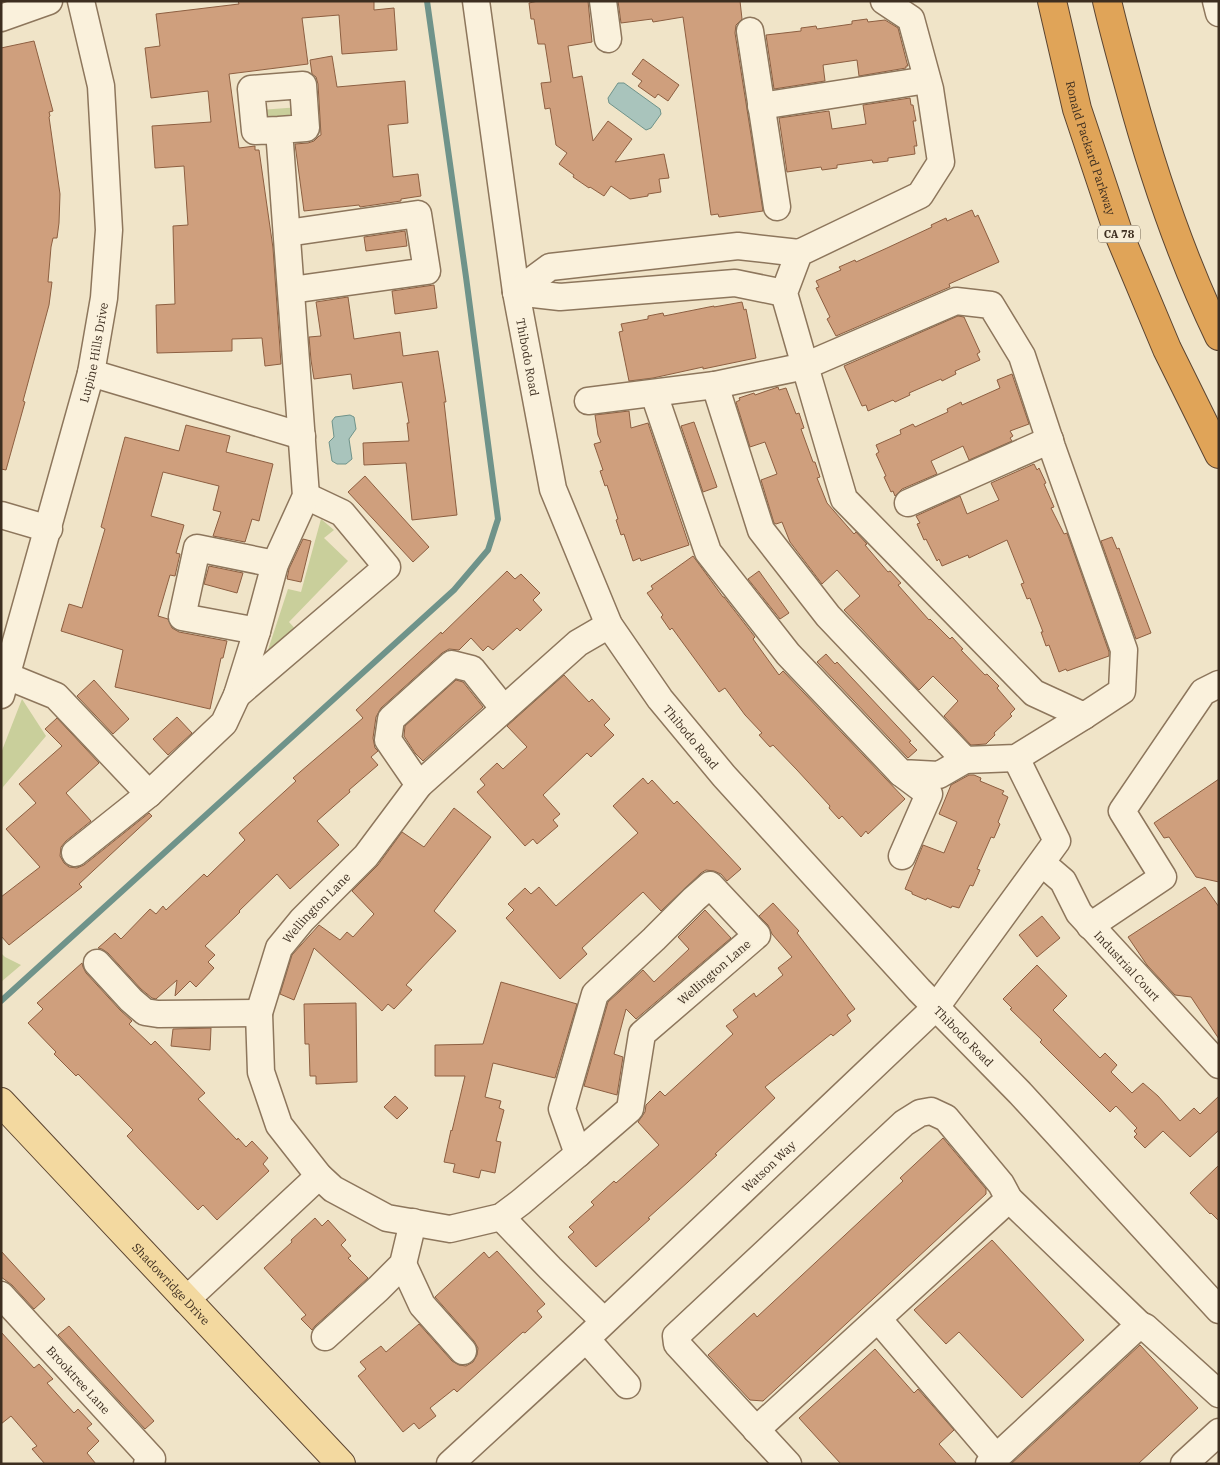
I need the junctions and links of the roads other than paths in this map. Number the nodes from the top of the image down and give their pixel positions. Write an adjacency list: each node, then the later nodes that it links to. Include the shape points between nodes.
1 (49, 1): 10 (street)
2 (81, 1): 24 (street, Lupine Hills Drive, via 101,86 109,230 104,298)
3 (476, 1): 20 (street, Thibodo Road)
4 (603, 1): 12 (street)
5 (884, 1): 13 (street, via 911,19)
6 (1052, 1): 30 (highway, Ronald Packard Parkway / CA 78, via 1077,109 1118,232 1167,349)
7 (1107, 1): 22 (highway, via 1145,146 1176,235)
8 (1216, 1): 9 (street)
9 (1219, 13)
10 (1, 18)
11 (750, 31): 14 (street)
12 (608, 39)
13 (927, 80): 14 (street); 18 (street, via 942,162 920,195)
14 (761, 106): 16 (street)
15 (279, 130): 17 (street)
16 (777, 207)
17 (287, 233): 19 (street); 19 (street, via 418,214 426,271)
18 (799, 254): 20 (street, via 738,246 550,267); 21 (street)
19 (291, 290): 28 (street)
20 (516, 292): 21 (street, via 560,296 735,283); 36 (street, Thibodo Road, via 553,489)
21 (784, 293): 23 (street)
22 (1219, 336)
23 (806, 366): 25 (street); 29 (street, via 956,301 990,305 1022,356); 42 (street, via 844,499 1034,693)
24 (91, 373): 28 (street); 34 (street, Lupine Hills Drive)
25 (715, 386): 26 (street); 44 (street, via 761,530 828,616)
26 (654, 394): 27 (street); 45 (street, via 708,552 788,654)
27 (588, 401)
28 (302, 436): 31 (street)
29 (1050, 440): 32 (street); 42 (street, via 1124,650 1122,691)
30 (1219, 454)
31 (306, 496): 35 (street); 40 (street, via 342,514 387,566)
32 (908, 503)
33 (1, 515): 34 (street)
34 (49, 529): 39 (street, Lupine Hills Drive)
35 (275, 564): 37 (street); 37 (street, via 196,548 182,617)
36 (609, 625): 41 (street, Wellington Lane, via 578,643); 53 (street, Thibodo Road, via 660,699 724,776)
37 (257, 630): 40 (street)
38 (1219, 684): 51 (street, via 1203,692 1122,811 1163,877)
39 (4, 685): 47 (street, via 56,696)
40 (237, 695): 47 (street, via 224,723)
41 (504, 709): 46 (street, Wellington Lane); 46 (street, via 472,669 452,664 445,670 391,719 388,740)
42 (1084, 716): 43 (street)
43 (1016, 758): 44 (street); 50 (street, Watson Way, via 1057,841)
44 (965, 760): 45 (street, via 939,774)
45 (901, 773): 49 (street, via 929,794)
46 (419, 785): 54 (street, Wellington Lane, via 366,856 302,920 279,948)
47 (149, 794): 48 (street)
48 (75, 853)
49 (902, 856)
50 (1042, 863): 51 (street, Industrial Court, via 1063,881 1079,913); 53 (street, Watson Way)
51 (1090, 926): 55 (street, Industrial Court)
52 (97, 963): 54 (street, via 145,1012)
53 (936, 1007): 65 (street, Thibodo Road, via 1020,1093); 67 (street, Watson Way)
54 (259, 1013): 58 (street, Wellington Lane, via 261,1072 279,1125)
55 (1219, 1065)
56 (1, 1102): 64 (main road, Shadowridge Drive)
57 (578, 1154): 57 (street, Wellington Lane, via 630,1109 642,1034 757,935 710,885 595,994 562,1109); 60 (street, Wellington Lane)
58 (319, 1176): 61 (street, Wellington Lane, via 333,1189 388,1218); 64 (street)
59 (1009, 1199): 66 (street); 68 (street); 74 (street, via 1001,1184 946,1118 932,1111 920,1113 897,1130 676,1336 677,1344)
60 (501, 1217): 61 (street, Wellington Lane, via 450,1229); 67 (street)
61 (413, 1222): 62 (street)
62 (403, 1264): 69 (street); 71 (street, via 422,1305)
63 (1, 1295): 77 (street, Brooktree Lane, via 152,1459)
64 (186, 1300): 78 (main road, Shadowridge Drive)
65 (1219, 1310)
66 (878, 1318): 74 (street); 76 (street)
67 (604, 1321): 70 (street, Watson Way)
68 (1140, 1325): 73 (street); 76 (street)
69 (325, 1337)
70 (586, 1339): 72 (street); 79 (street, Watson Way)
71 (463, 1351)
72 (627, 1385)
73 (1219, 1394)
74 (756, 1430): 80 (street)
75 (1219, 1432): 81 (street)
76 (993, 1460)
77 (147, 1464)
78 (341, 1464)
79 (450, 1464)
80 (788, 1464)
81 (1184, 1464)

